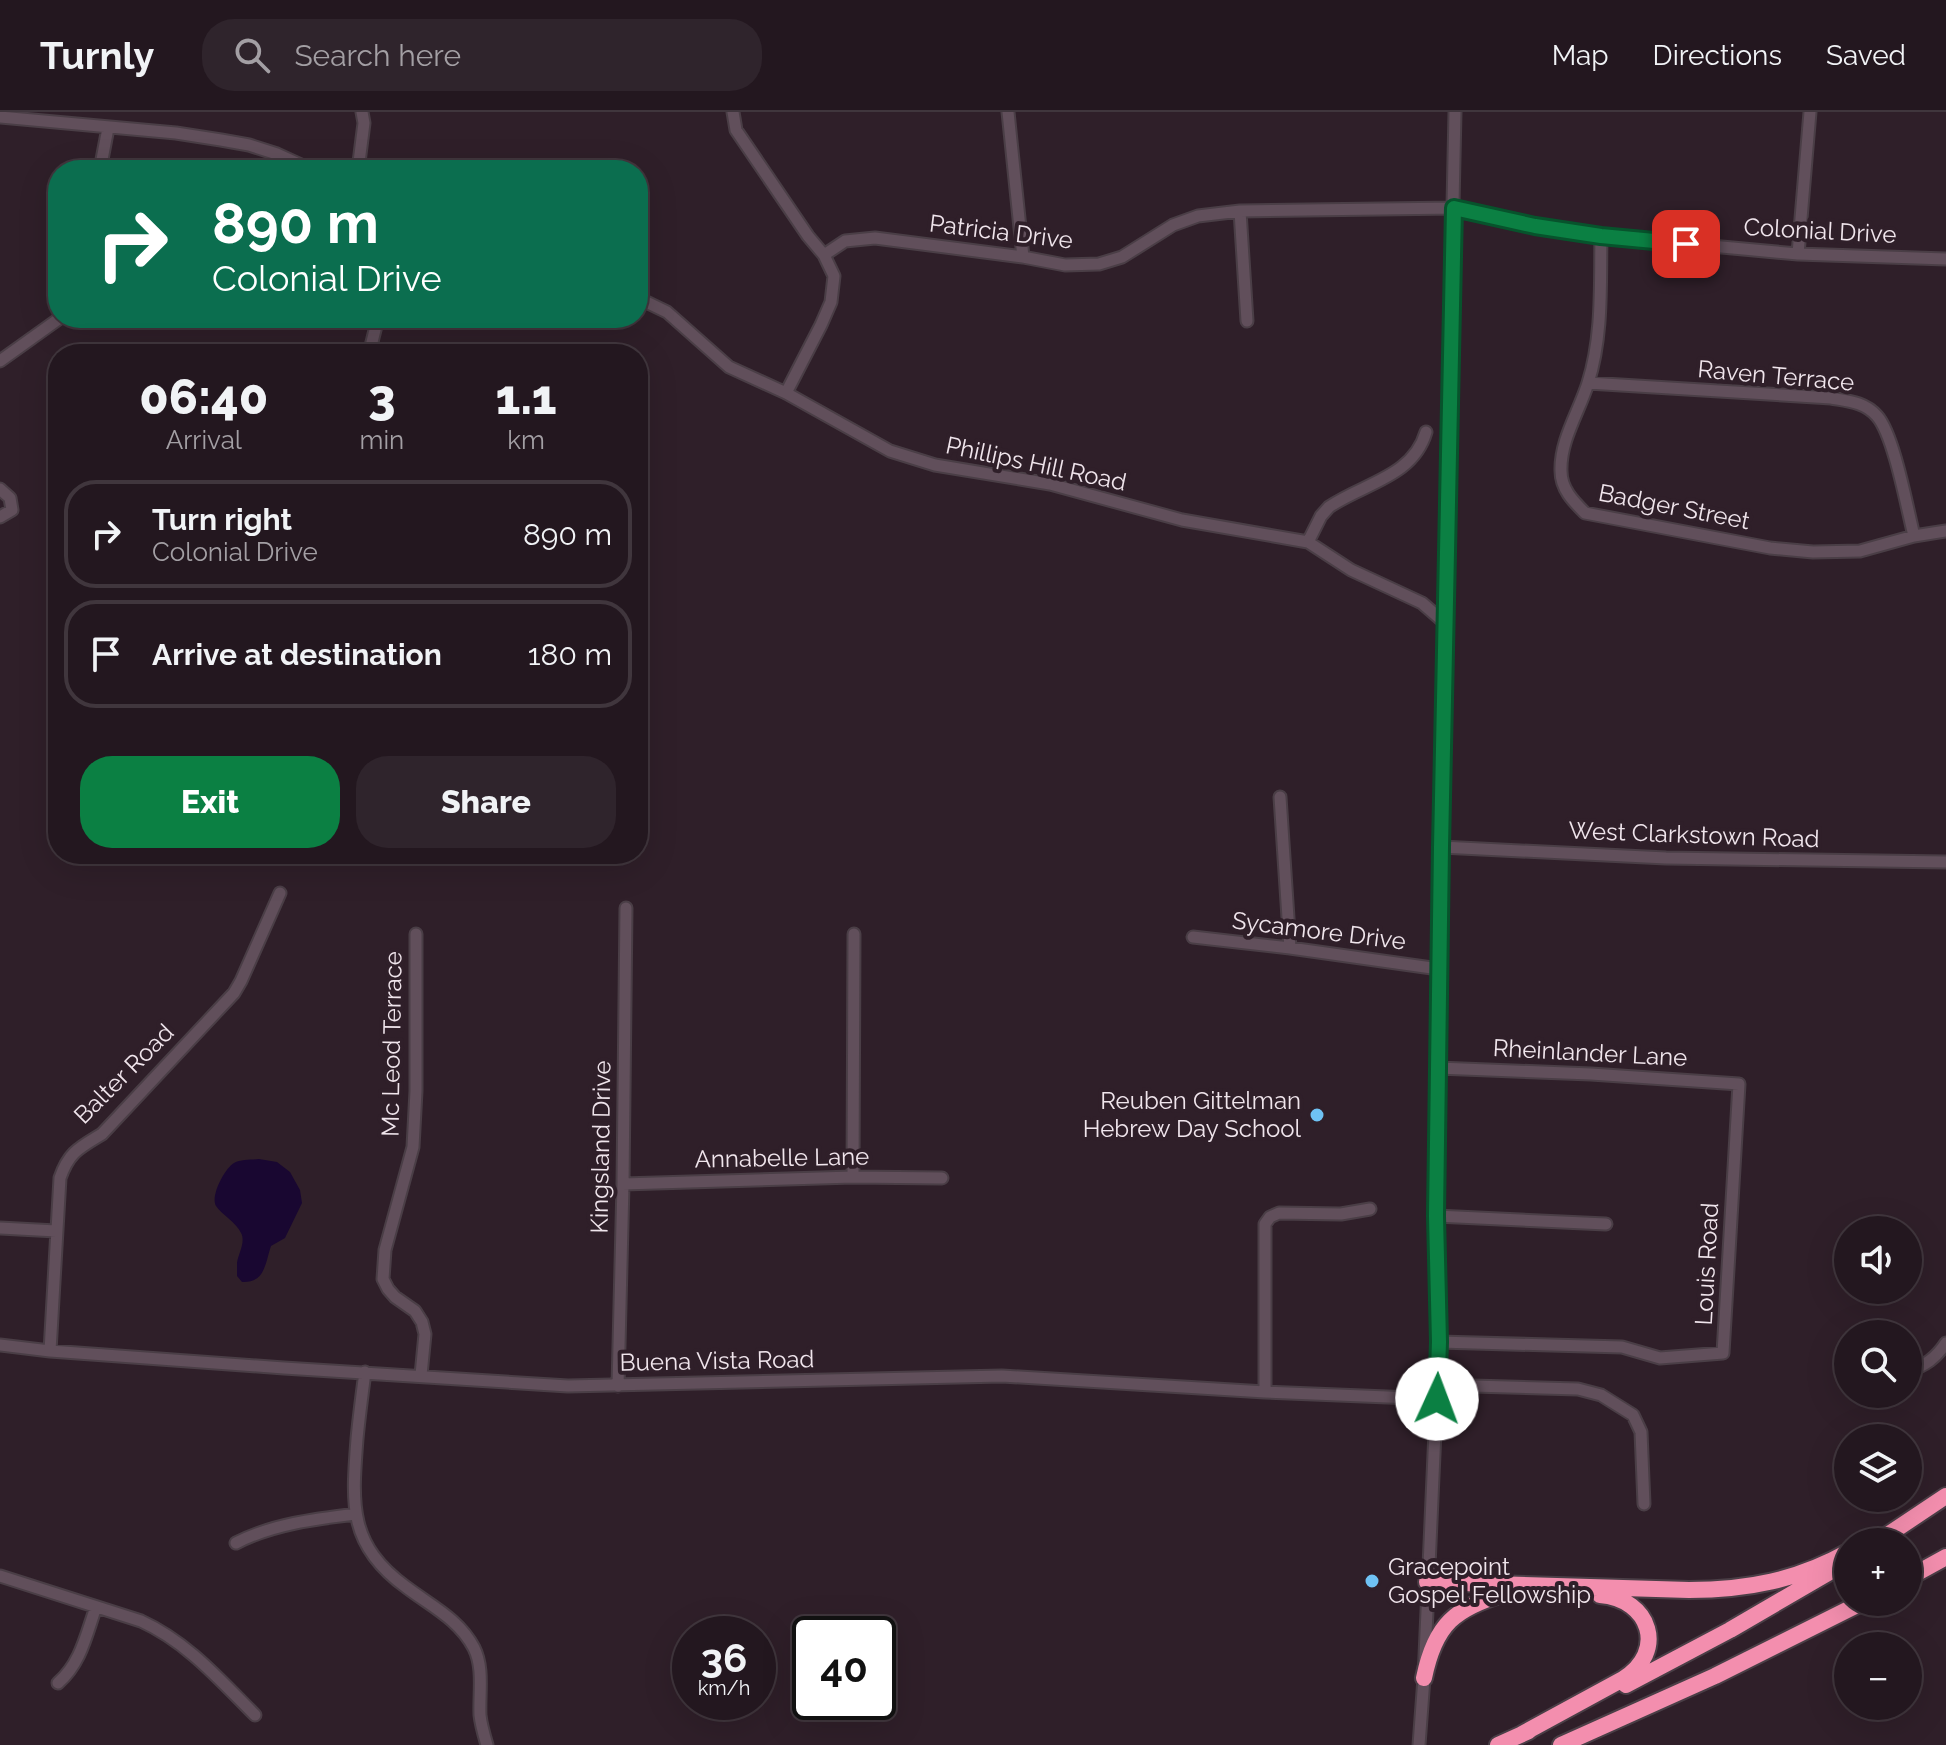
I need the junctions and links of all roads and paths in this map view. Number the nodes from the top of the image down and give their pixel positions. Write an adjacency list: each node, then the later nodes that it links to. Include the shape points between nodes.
1 (362, 112): 10 (street)
2 (733, 112): 15 (street, via 736,130 750,152)
3 (1008, 112): 16 (street)
4 (1455, 112): 11 (street)
5 (1810, 112): 14 (street)
6 (0, 117): 7 (street)
7 (108, 128): 8 (street); 9 (street, via 249,145)
8 (102, 160)
9 (290, 160)
10 (359, 160)
11 (1454, 208): 12 (street, Patricia Drive); 13 (street, Colonial Drive); 30 (street)
12 (1240, 211): 16 (street, Patricia Drive, via 1173,225 1122,257 1099,264 1065,265); 19 (street)
13 (1601, 236): 14 (street, Colonial Drive); 22 (street, Badger Street, via 1599,337)
14 (1798, 254): 17 (street, Colonial Drive)
15 (824, 255): 16 (street, Patricia Drive, via 845,241 875,238); 23 (street, via 834,276 831,302)
16 (1023, 257)
17 (1946, 259)
18 (648, 303): 23 (street, Phillips Hill Road, via 667,312 729,367)
19 (1247, 321)
20 (48, 327): 21 (street)
21 (0, 361)
22 (1588, 383): 28 (street, Raven Terrace, via 1859,403 1876,414 1887,431); 28 (street, Badger Street, via 1564,445 1560,474 1568,496 1585,513 1813,552 1860,551)
23 (786, 393): 29 (street, Phillips Hill Road, via 890,451 935,465 1050,484 1182,520)
24 (1426, 432): 29 (street, via 1410,461 1329,507)
25 (0, 489): 26 (street, via 10,498 12,510)
26 (0, 517)
27 (1946, 531): 28 (street, Badger Street)
28 (1914, 536)
29 (1308, 542): 30 (street, Phillips Hill Road, via 1351,570 1422,603)
30 (1444, 622): 32 (street)
31 (1280, 797): 39 (street)
32 (1441, 847): 33 (street, West Clarkstown Road, via 1666,858); 40 (street)
33 (1946, 862)
34 (280, 893): 50 (street, Balter Road, via 234,993 102,1134 66,1162)
35 (626, 908): 45 (street, Kingsland Drive)
36 (416, 934): 57 (street, Mc Leod Terrace, via 413,1147 385,1250 383,1279 422,1322)
37 (854, 934): 43 (street)
38 (1193, 937): 39 (street, Sycamore Drive)
39 (1290, 948): 40 (street, Sycamore Drive)
40 (1439, 969): 41 (street)
41 (1438, 1068): 42 (street, Rheinlander Lane); 47 (street)
42 (1739, 1084): 51 (street, Louis Road, via 1723,1353 1660,1358 1622,1347)
43 (853, 1177): 44 (street, Annabelle Lane); 45 (street, Annabelle Lane)
44 (942, 1178)
45 (623, 1184): 59 (street, Kingsland Drive)
46 (1370, 1209): 60 (street, via 1279,1213 1265,1224)
47 (1436, 1216): 48 (street); 51 (street)
48 (1606, 1224)
49 (0, 1228): 50 (street)
50 (56, 1231): 54 (street, Balter Road)
51 (1439, 1342): 58 (street)
52 (1946, 1343): 55 (street)
53 (0, 1345): 54 (street, Buena Vista Road)
54 (50, 1351): 56 (street, Buena Vista Road)
55 (1922, 1366)
56 (365, 1372): 57 (street, Buena Vista Road); 65 (street, via 353,1481)
57 (421, 1375): 59 (street, Buena Vista Road)
58 (1437, 1385): 61 (street); 63 (street, via 1578,1389 1601,1395 1633,1415 1641,1432)
59 (618, 1386): 60 (street, Buena Vista Road, via 1002,1376)
60 (1265, 1392): 61 (street, Buena Vista Road)
61 (1437, 1399): 74 (street)
62 (1946, 1496): 64 (highway)
63 (1644, 1504)
64 (1928, 1508): 66 (highway); 67 (highway)
65 (356, 1514): 68 (street, via 290,1524); 82 (street, via 366,1545 380,1564 453,1621 475,1650)
66 (1892, 1528)
67 (1898, 1528)
68 (236, 1543)
69 (1946, 1557): 72 (highway)
70 (1834, 1559): 74 (highway, via 1786,1579 1721,1589)
71 (1834, 1569): 81 (highway, via 1682,1657)
72 (1922, 1570)
73 (0, 1576): 76 (street)
74 (1427, 1586): 75 (highway); 78 (street)
75 (1506, 1593): 78 (highway, via 1473,1604 1447,1623 1433,1645); 81 (highway, via 1622,1599 1641,1615 1648,1638 1644,1659 1631,1674)
76 (96, 1607): 79 (street, via 76,1663); 80 (street, via 141,1621 176,1640)
77 (1835, 1616): 85 (highway)
78 (1424, 1678): 83 (street)
79 (58, 1683)
80 (255, 1715)
81 (1522, 1734): 84 (highway)
82 (487, 1745)
83 (1419, 1745)
84 (1498, 1745)
85 (1561, 1745)

